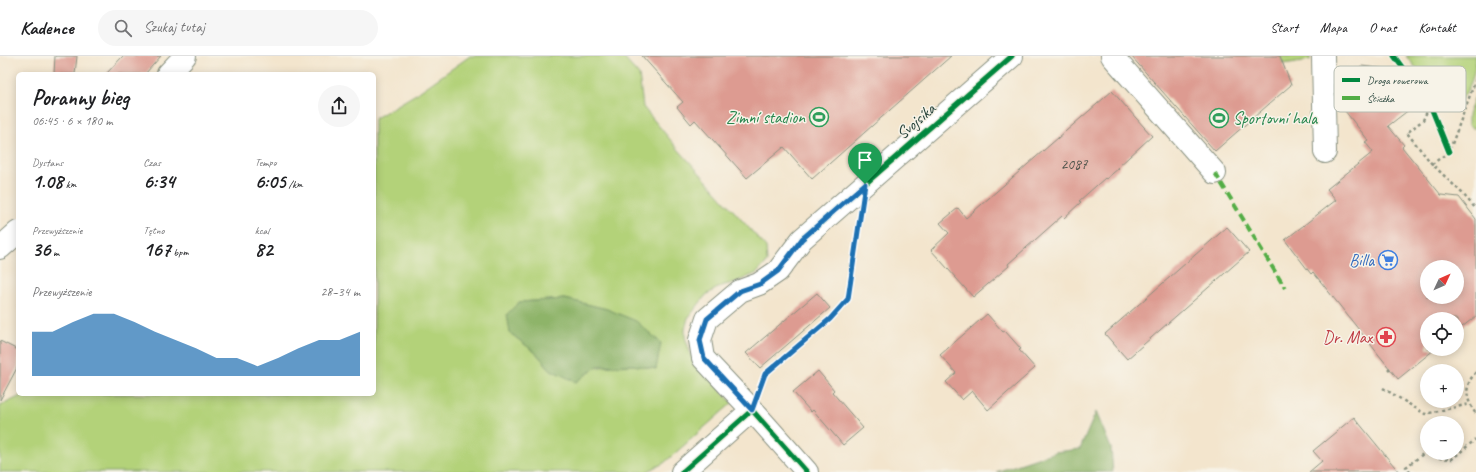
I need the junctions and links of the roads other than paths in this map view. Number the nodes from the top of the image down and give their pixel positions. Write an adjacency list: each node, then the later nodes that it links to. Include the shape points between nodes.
1 (185, 56): 5 (street)
2 (1012, 56): 10 (street, Svojsíka, via 802,239 778,271 760,284 740,291 707,319 700,340 704,358)
3 (1112, 56): 7 (street)
4 (1323, 56): 6 (street)
5 (170, 72)
6 (1325, 152)
7 (1215, 173)
8 (16, 234): 9 (street)
9 (0, 248)
10 (752, 410): 11 (street); 12 (street, Svojsíka)
11 (682, 472)
12 (807, 472)

